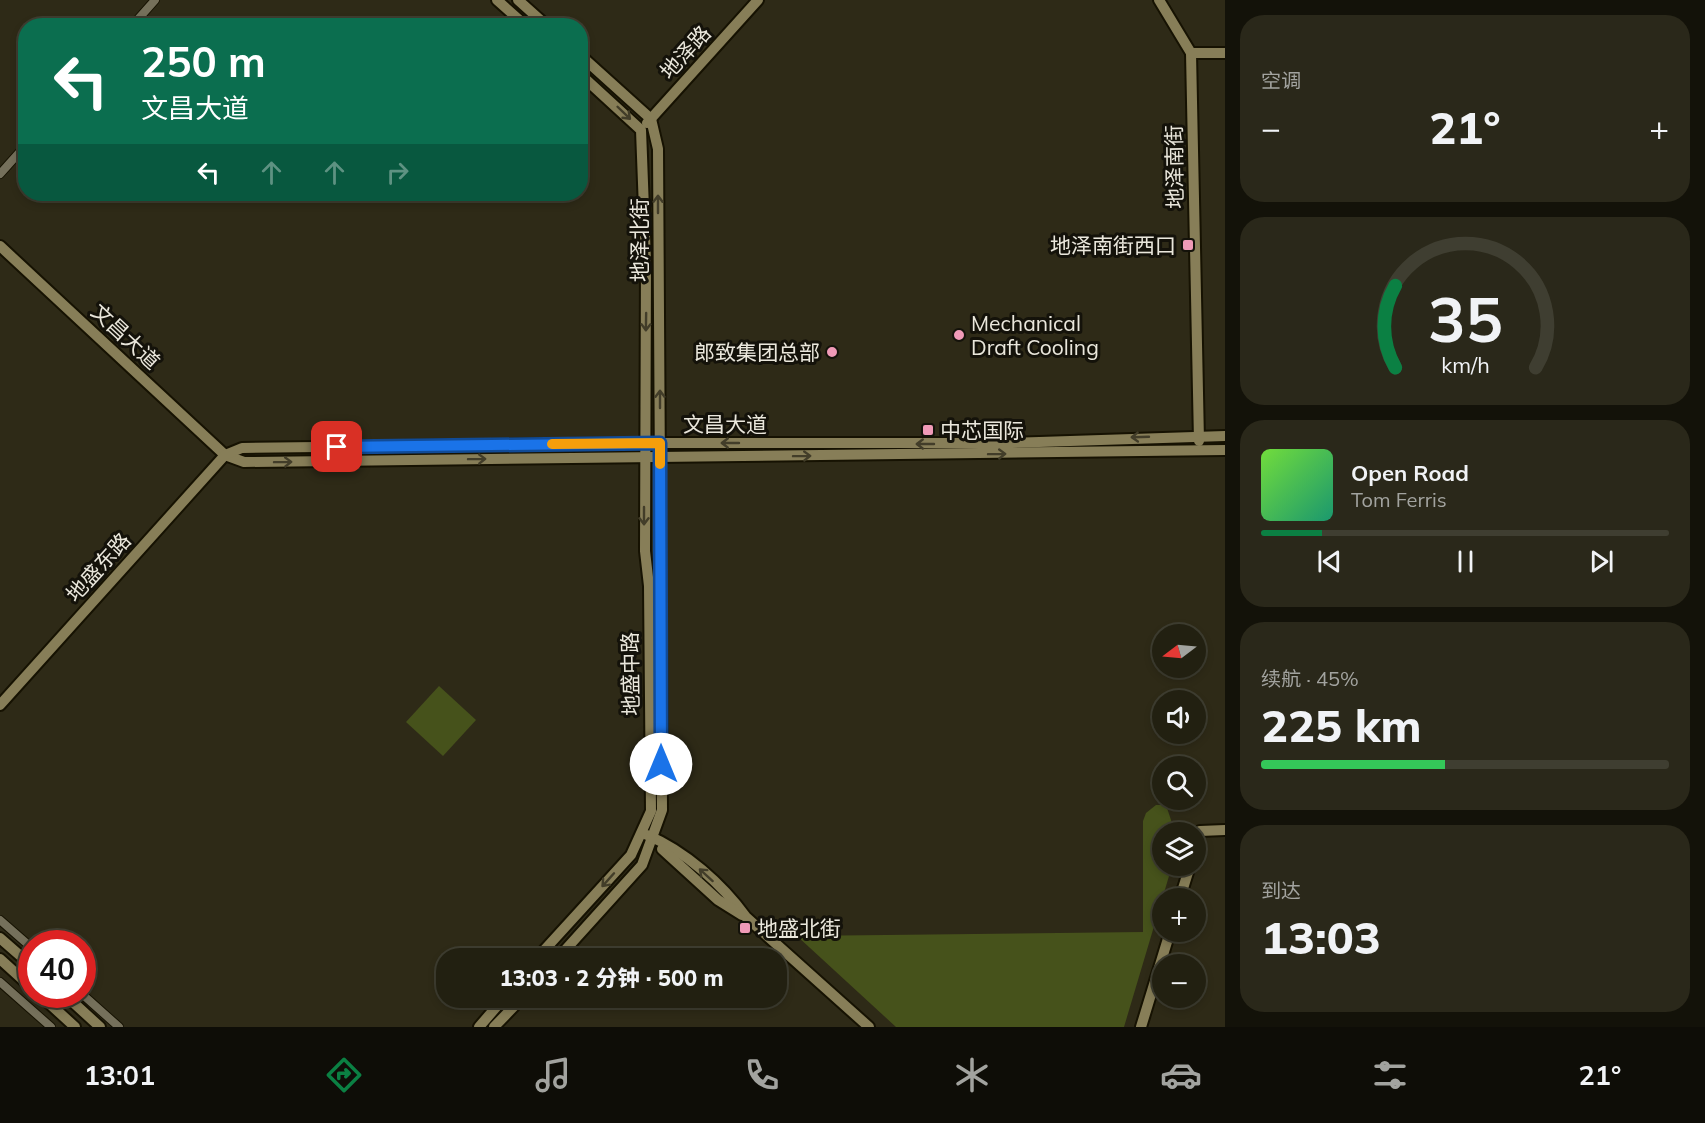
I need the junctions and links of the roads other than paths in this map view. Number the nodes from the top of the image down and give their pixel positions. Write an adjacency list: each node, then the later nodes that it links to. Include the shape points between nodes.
1 (155, 0): 6 (street)
2 (497, 0): 7 (street)
3 (518, 0): 8 (street)
4 (758, 0): 13 (street, 地泽路)
5 (1159, 0): 9 (street, 地泽南街)
6 (139, 18)
7 (517, 18)
8 (538, 18)
9 (1191, 53): 10 (street); 18 (street, 地泽南街)
10 (1225, 53)
11 (588, 62): 13 (street)
12 (588, 81): 14 (street, one-way to 14)
13 (651, 119): 14 (street, 地泽路); 21 (street, 地泽北街, one-way to 13, via 658,149)
14 (641, 130): 20 (street, 地泽北街, one-way to 20, via 646,262)
15 (18, 155): 16 (street)
16 (0, 174)
17 (0, 246): 24 (street, 文昌大道)
18 (1199, 436): 19 (street, 文昌大道); 21 (street, 文昌大道, one-way to 21, via 1012,443); 22 (street, 地泽南街)
19 (1225, 436)
20 (645, 443): 21 (street, 文昌大道); 24 (street, 文昌大道, via 242,448); 25 (street, 地泽北街)
21 (660, 443): 26 (street, 地泽北街)
22 (1200, 450): 23 (street, 文昌大道); 26 (street, 文昌大道, one-way to 22)
23 (1225, 450)
24 (225, 455): 25 (street, 文昌大道, one-way to 25, via 244,462); 27 (street, 地盛东路)
25 (645, 458): 26 (street, 文昌大道); 30 (street, 地盛中路, one-way to 30, via 651,811)
26 (660, 458): 31 (street, 地盛中路, via 662,810)
27 (0, 705)
28 (1225, 830): 29 (street)
29 (1206, 831)
30 (641, 833): 31 (street); 36 (street, 地盛中路, one-way to 36, via 631,855)
31 (652, 838): 37 (street, 地盛中路, via 642,865); 53 (street, via 718,900 746,917)
32 (0, 920): 33 (street)
33 (18, 936)
34 (0, 938): 38 (street)
35 (1167, 942): 54 (street)
36 (546, 948)
37 (567, 948)
38 (18, 954)
39 (0, 959): 40 (street)
40 (18, 975)
41 (0, 982): 47 (street)
42 (96, 1006): 50 (street)
43 (54, 1008): 48 (street)
44 (79, 1008): 49 (street)
45 (495, 1008): 51 (street)
46 (512, 1008): 52 (street)
47 (51, 1027)
48 (75, 1027)
49 (100, 1027)
50 (119, 1027)
51 (479, 1027)
52 (494, 1027)
53 (869, 1027)
54 (1140, 1027)

